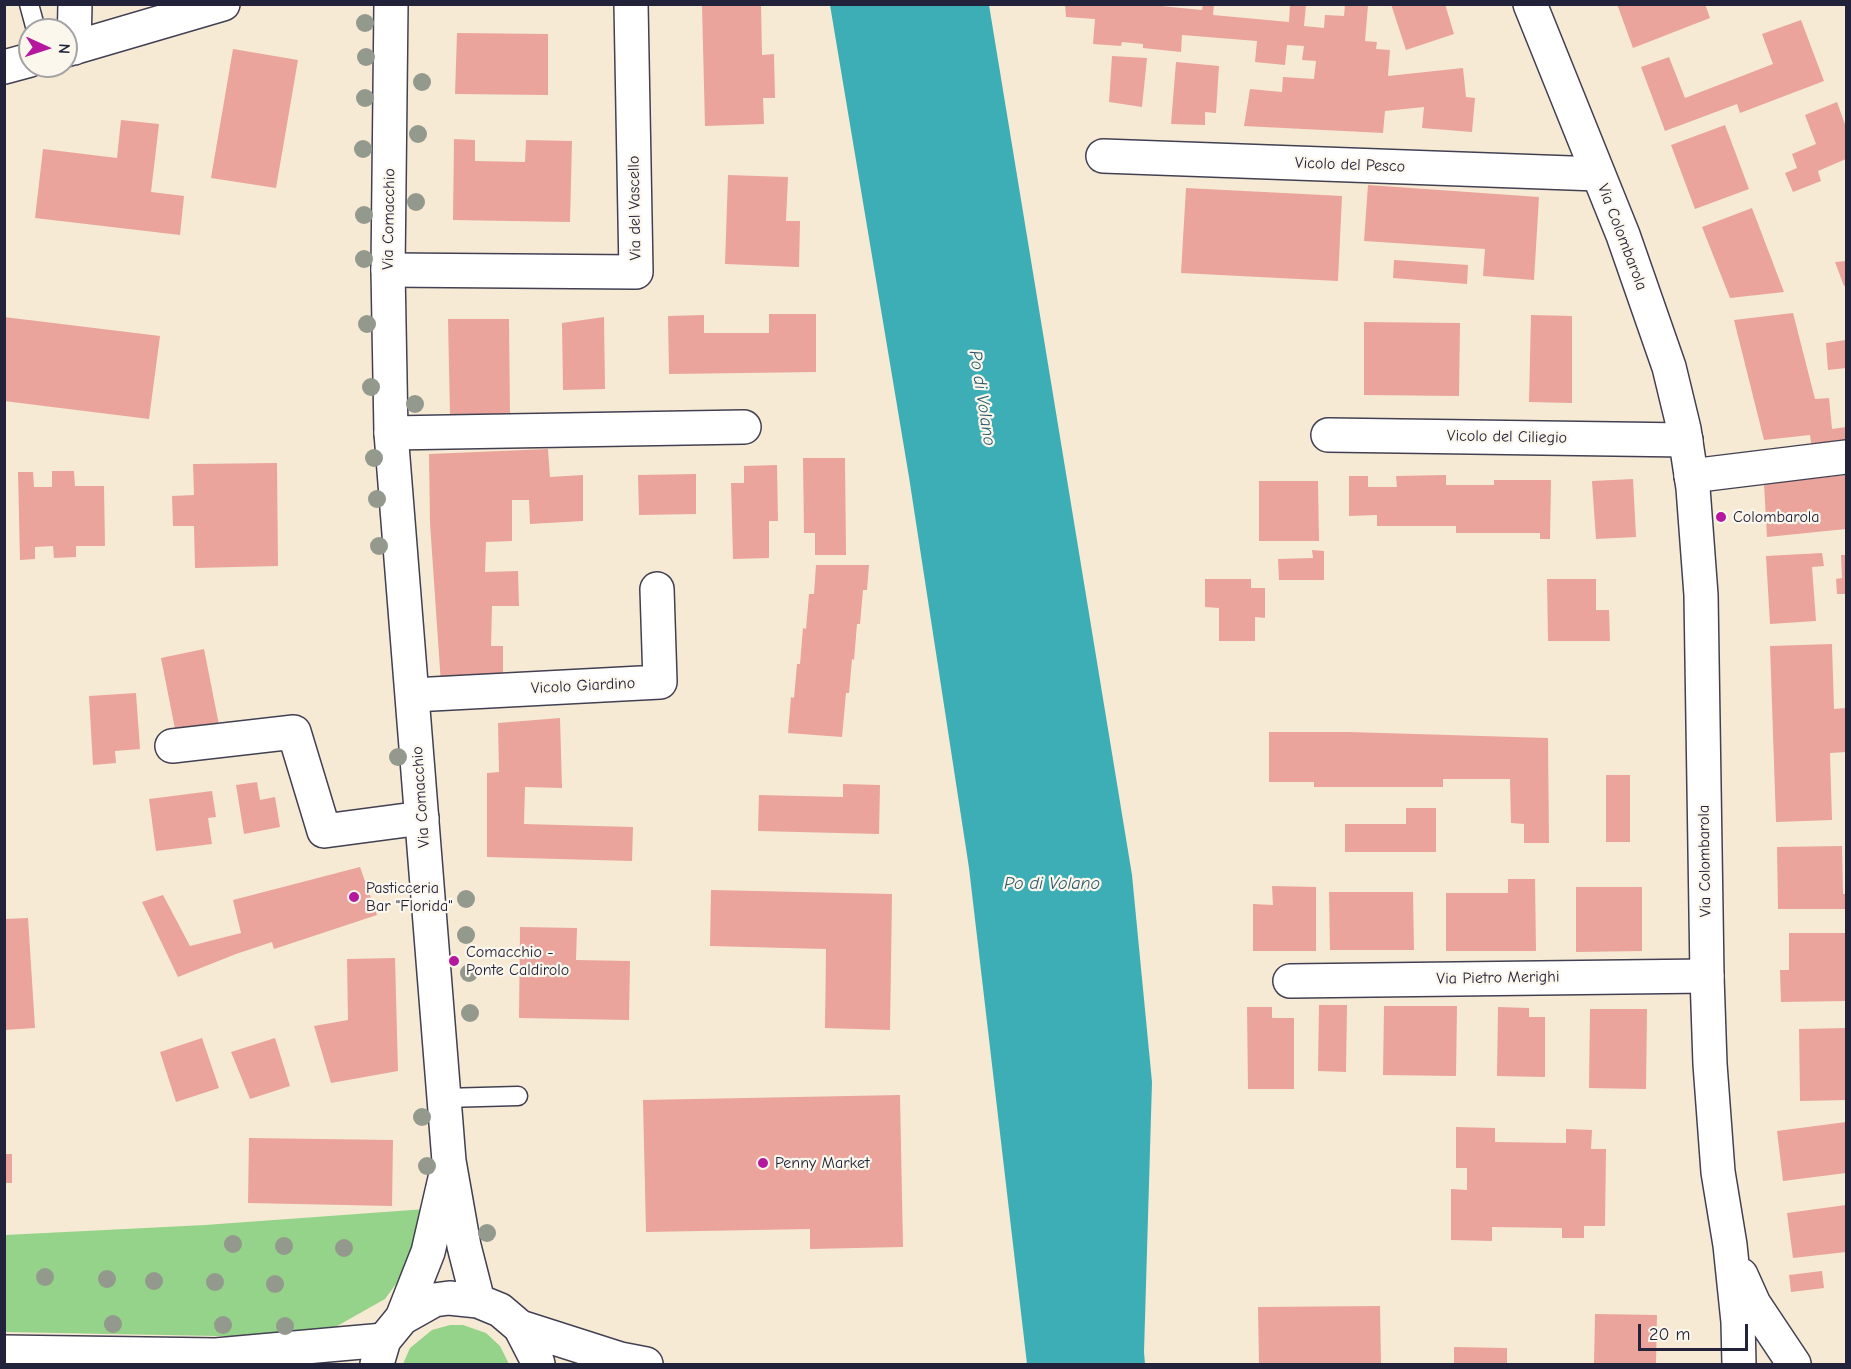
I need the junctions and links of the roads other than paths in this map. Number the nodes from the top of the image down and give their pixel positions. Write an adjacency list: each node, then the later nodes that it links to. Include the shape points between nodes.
1 (223, 4): 5 (street)
2 (391, 4): 8 (street, Via Comacchio)
3 (631, 4): 8 (street, Via del Vascello, via 636,272)
4 (1530, 4): 7 (street, Via Colombarola)
5 (78, 47)
6 (1103, 156): 7 (street, Vicolo del Pesco)
7 (1598, 174): 12 (street, Via Colombarola, via 1655,325)
8 (388, 270): 10 (street, Via Comacchio)
9 (744, 427): 10 (street)
10 (392, 433): 16 (street, Via Comacchio)
11 (1328, 435): 12 (street, Vicolo del Ciliegio)
12 (1686, 440): 14 (street, Via Colombarola)
13 (1846, 457): 14 (street)
14 (1691, 476): 19 (street, Via Colombarola, via 1701,595)
15 (657, 589): 16 (street, Vicolo Giardino, via 660,682)
16 (413, 695): 18 (street, Via Comacchio)
17 (172, 746): 18 (street, via 294,732 324,831)
18 (422, 818): 22 (street, Via Comacchio)
19 (1707, 976): 20 (street, Via Pietro Merighi); 24 (street, Via Colombarola, via 1718,1172)
20 (1290, 981)
21 (518, 1096): 22 (lane)
22 (444, 1098): 23 (street, Via Comacchio)
23 (449, 1161): 25 (street, Via Comacchio); 27 (street, Via Comacchio, via 428,1252)
24 (1730, 1245): 32 (street, Via Colombarola); 33 (street, Via Colombarola, via 1754,1304)
25 (478, 1300): 26 (street, via 500,1310); 27 (street, via 434,1300)
26 (520, 1327): 30 (street); 31 (street)
27 (387, 1341): 29 (street)
28 (4, 1352): 29 (street)
29 (228, 1360)
30 (538, 1365)
31 (646, 1365)
32 (1739, 1365)
33 (1794, 1365)

